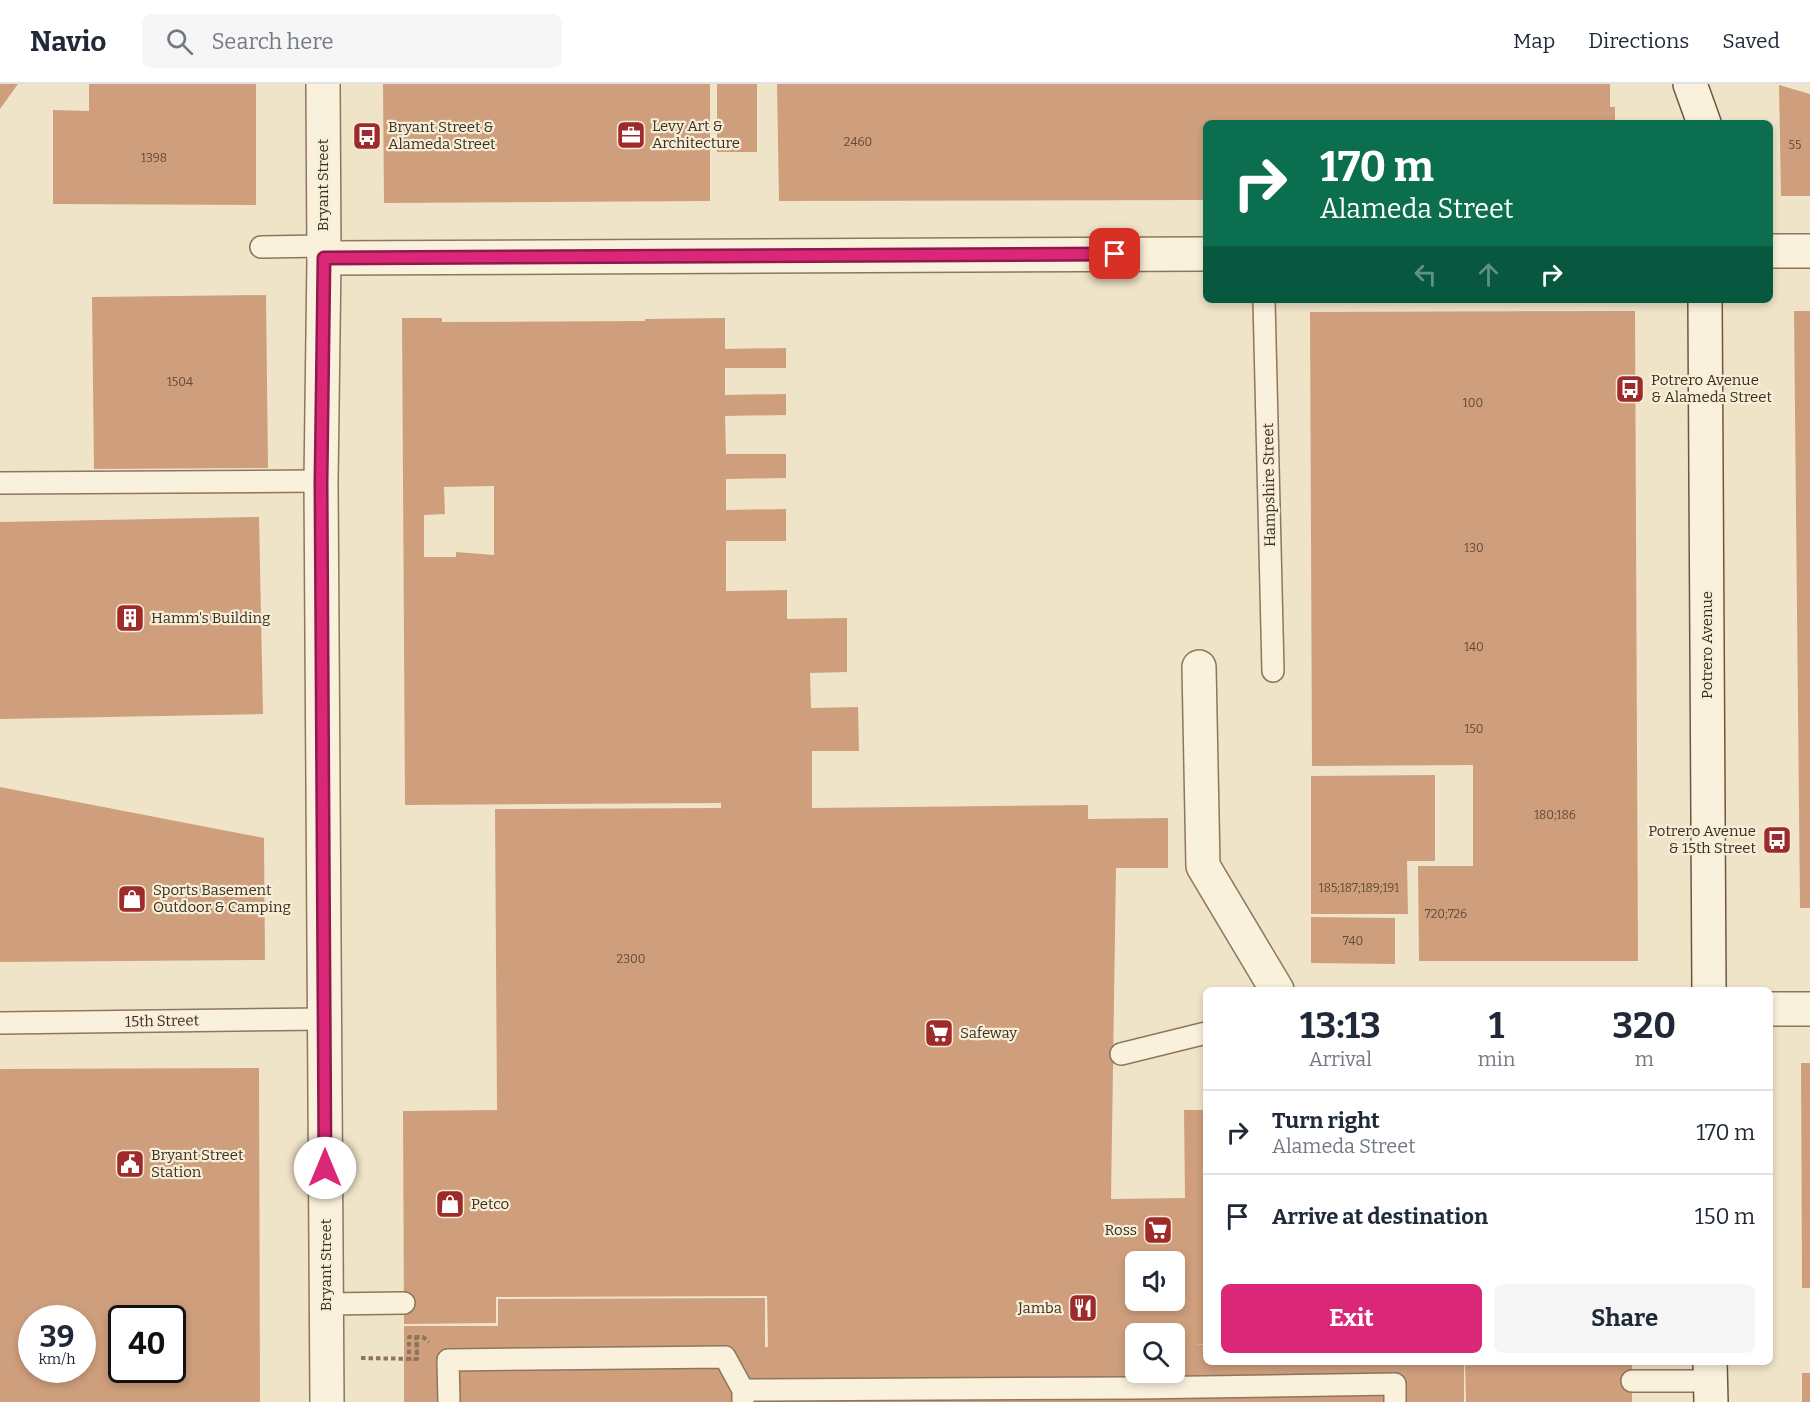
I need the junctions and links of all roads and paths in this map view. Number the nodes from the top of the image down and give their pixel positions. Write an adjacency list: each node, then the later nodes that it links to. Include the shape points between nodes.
1 (323, 84): 9 (street, Bryant Street)
2 (1690, 84): 4 (street)
3 (1717, 84): 5 (street)
4 (1704, 120)
5 (1706, 120)
6 (261, 247): 9 (lane)
7 (1773, 251): 8 (street)
8 (1810, 251)
9 (324, 252): 10 (street); 13 (street, Bryant Street)
10 (1203, 254)
11 (1264, 303): 16 (lane, Hampshire Street)
12 (1705, 303): 18 (street, Potrero Avenue)
13 (321, 482): 14 (lane); 21 (street, Bryant Street)
14 (0, 483)
15 (1199, 667): 17 (street, via 1203,866)
16 (1273, 671)
17 (1275, 987)
18 (1709, 987)
19 (1810, 1009): 20 (street)
20 (1773, 1010)
21 (325, 1019): 22 (lane, 15th Street); 26 (street, Bryant Street)
22 (0, 1023)
23 (1203, 1034): 24 (lane)
24 (1121, 1054)
25 (404, 1303): 26 (lane)
26 (326, 1304): 28 (street, Bryant Street)
27 (417, 1337): 28 (path, via 417,1359 409,1359 409,1348 409,1337 416,1337 417,1359 405,1359 394,1359 383,1359)
28 (327, 1358): 34 (street, Bryant Street)
29 (1632, 1381): 30 (lane)
30 (1711, 1382)
31 (1134, 1395): 33 (lane); 36 (lane, via 1395,1384)
32 (743, 1396): 33 (lane); 35 (lane, via 724,1357 448,1360)
33 (792, 1396)
34 (327, 1402)
35 (449, 1402)
36 (1395, 1402)

